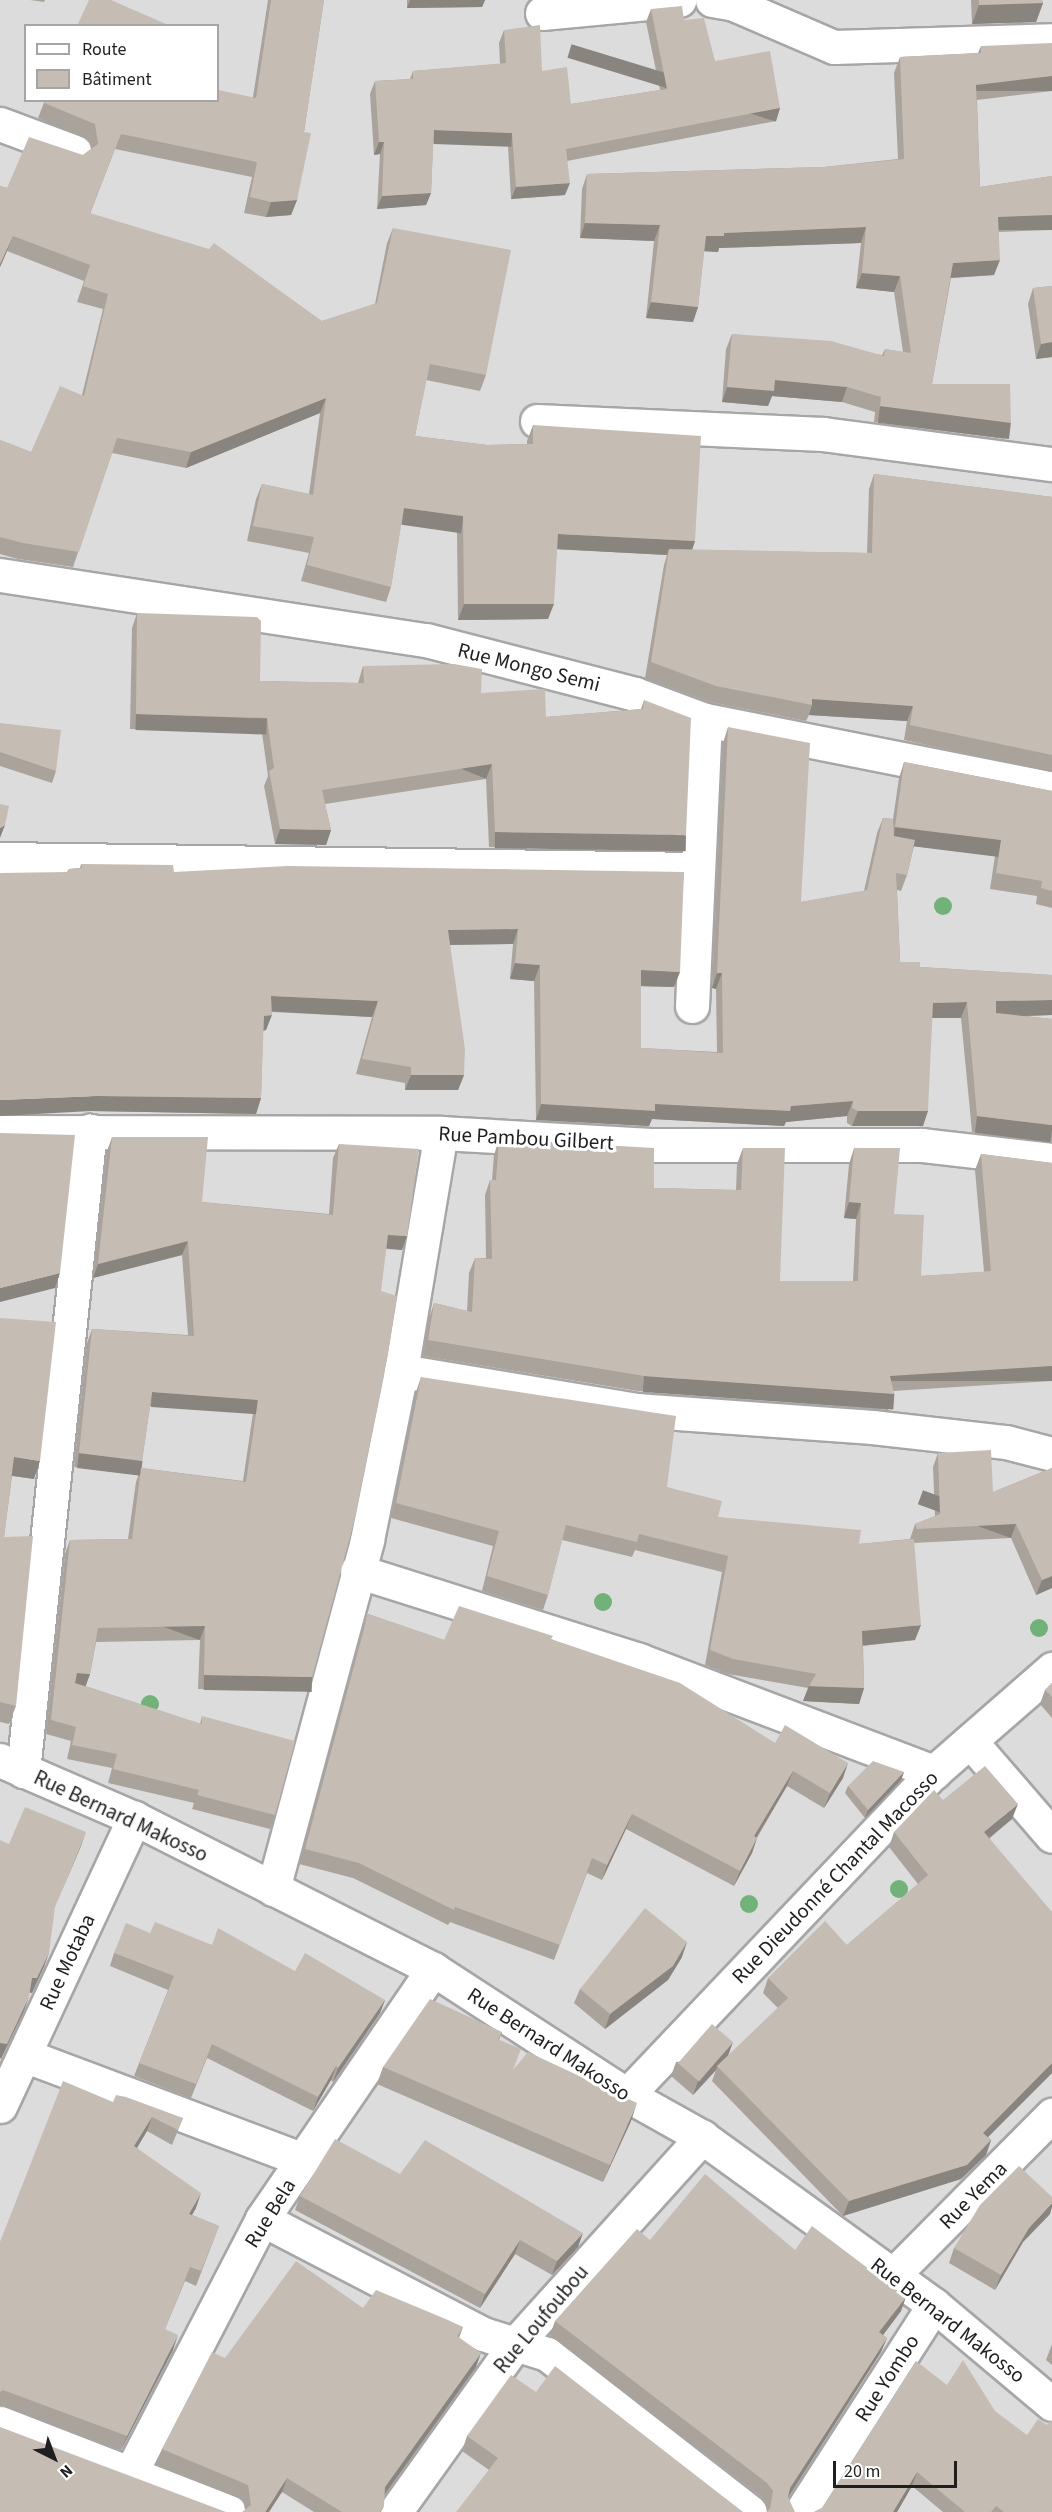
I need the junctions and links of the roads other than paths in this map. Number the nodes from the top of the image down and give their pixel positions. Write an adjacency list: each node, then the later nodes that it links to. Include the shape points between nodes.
1 (679, 0): 3 (street)
2 (712, 0): 4 (street, via 734,4 834,47)
3 (542, 13)
4 (1052, 40)
5 (0, 124): 6 (street)
6 (75, 152)
7 (537, 421): 8 (street, via 823,434)
8 (1052, 464)
9 (0, 575): 10 (street, Rue Mongo Semi, via 426,640 635,693)
10 (705, 720): 11 (street, Rue Mongo Semi); 13 (street)
11 (1052, 789)
12 (0, 859): 13 (street)
13 (695, 869): 14 (street)
14 (692, 1006)
15 (90, 1130): 16 (street, Rue Pambou Gilbert); 17 (street, Rue Pambou Gilbert); 24 (street)
16 (0, 1132)
17 (441, 1133): 18 (street, Rue Pambou Gilbert, via 651,1145 922,1144); 19 (street)
18 (1052, 1160)
19 (401, 1371): 20 (street, via 636,1410 872,1426 1006,1442); 21 (street, via 367,1540)
20 (1052, 1454)
21 (357, 1571): 25 (street, via 639,1660); 28 (street)
22 (1052, 1669): 23 (street, Rue Dieudonné Chantal Macosso)
23 (970, 1741): 25 (street, Rue Dieudonné Chantal Macosso); 27 (street)
24 (12, 1766): 26 (street, Rue Bernard Makosso)
25 (934, 1772): 31 (street, Rue Dieudonné Chantal Macosso)
26 (134, 1818): 28 (street, Rue Bernard Makosso); 30 (street, Rue Motaba)
27 (1052, 1836)
28 (273, 1889): 29 (street, Rue Bernard Makosso)
29 (433, 1969): 31 (street, Rue Bernard Makosso); 35 (street, Rue Bela)
30 (24, 2055): 32 (street, Rue Motaba); 35 (street)
31 (627, 2095): 34 (street, Rue Bernard Makosso)
32 (0, 2106)
33 (1052, 2115): 37 (street, Rue Yema)
34 (702, 2138): 37 (street, Rue Bernard Makosso); 39 (street, Rue Loufoubou)
35 (304, 2160): 36 (street, Rue Bela)
36 (262, 2219): 39 (street, via 483,2334); 42 (street, Rue Bela)
37 (893, 2275): 38 (street, Rue Bernard Makosso)
38 (934, 2305): 40 (street, Rue Bernard Makosso); 46 (street, Rue Yombo)
39 (516, 2343): 44 (street, Rue Loufoubou); 45 (street, via 547,2354)
40 (1052, 2404)
41 (0, 2423): 42 (street)
42 (131, 2472): 43 (street)
43 (229, 2512)
44 (395, 2512)
45 (750, 2512)
46 (801, 2512)

